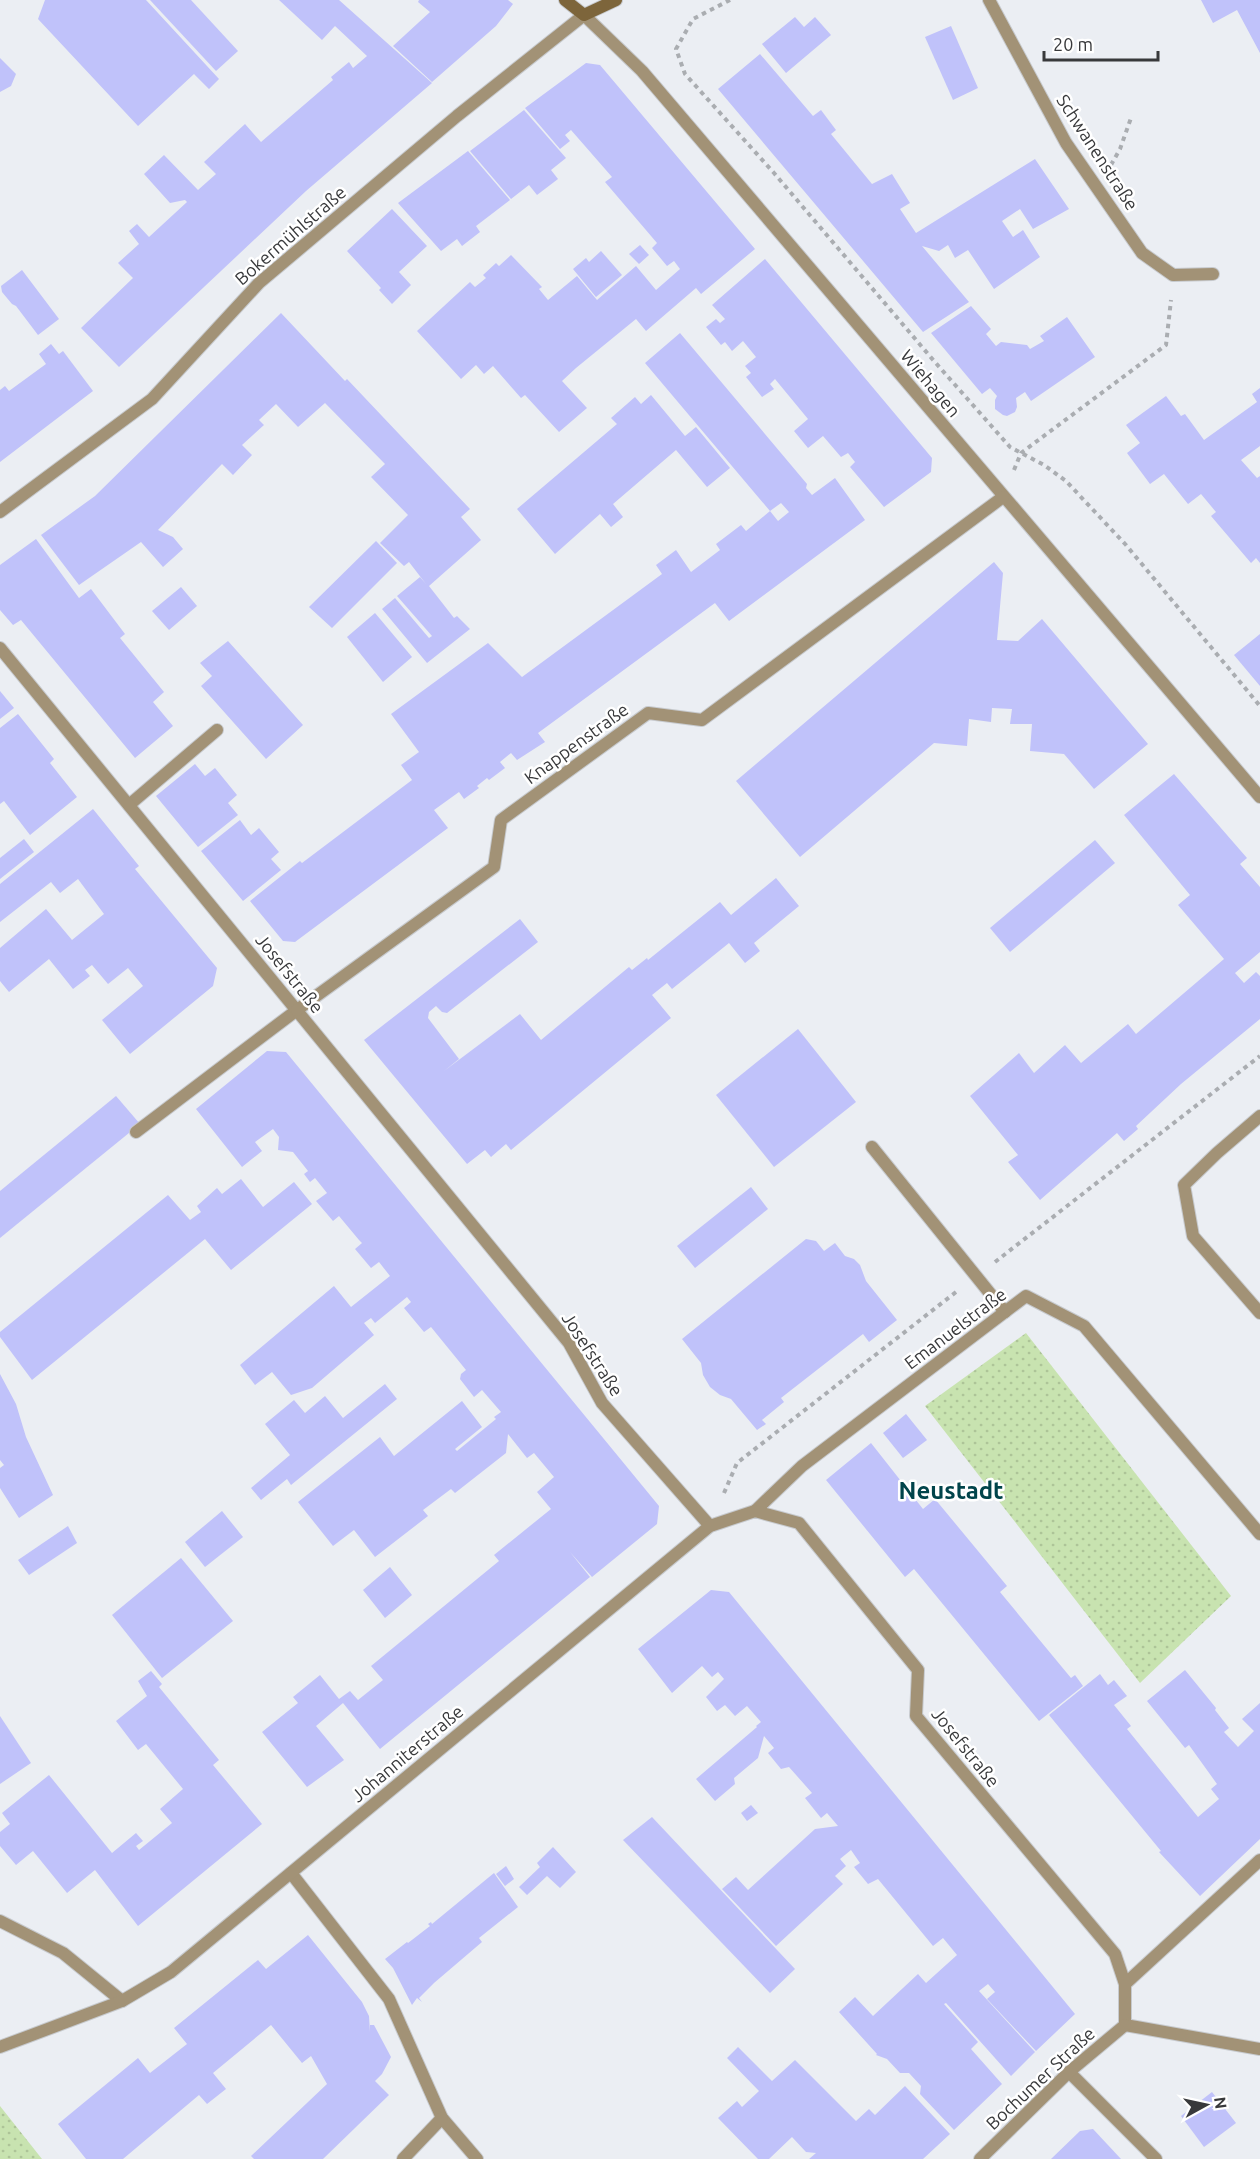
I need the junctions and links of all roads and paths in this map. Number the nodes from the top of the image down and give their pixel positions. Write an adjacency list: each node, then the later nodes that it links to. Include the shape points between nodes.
1 (565, 0): 5 (main road, Wiehagen)
2 (616, 0): 5 (main road, Bokermühlstraße)
3 (730, 0): 10 (path, via 693,20 676,49 684,74 1010,447)
4 (989, 0): 7 (street, Schwanenstraße, via 1066,143)
5 (584, 15): 11 (street, Wiehagen, via 642,71); 12 (street, Bokermühlstraße, via 457,116 259,284 152,399)
6 (1131, 118): 7 (path, via 1110,166)
7 (1092, 180): 9 (street, Schwanenstraße, via 1142,253)
8 (1214, 274): 9 (street)
9 (1173, 275): 10 (path, via 1166,345)
10 (1021, 453): 11 (path); 14 (path, via 1066,481 1126,545)
11 (1003, 497): 16 (street, Wiehagen); 18 (street, Knappenstraße, via 702,720 648,713 510,813 501,820 494,867)
12 (0, 512)
13 (0, 648): 17 (street, Josefstraße)
14 (1260, 706)
15 (217, 730): 17 (street)
16 (1260, 797)
17 (129, 805): 18 (street, Josefstraße)
18 (297, 1010): 20 (street, Knappenstraße); 25 (street, Josefstraße, via 569,1342 602,1403)
19 (1260, 1116): 23 (street, via 1184,1185 1193,1236)
20 (136, 1132)
21 (872, 1147): 22 (street)
22 (1005, 1312): 24 (street, Emanuelstraße, via 802,1466); 26 (street, Emanuelstraße, via 1026,1296 1084,1326)
23 (1260, 1314)
24 (755, 1511): 25 (street); 30 (street, Josefstraße, via 799,1523 918,1670 916,1716 1115,1954)
25 (711, 1526): 28 (street, Johanniterstraße)
26 (1260, 1534)
27 (1260, 1860): 30 (street)
28 (291, 1873): 31 (street, Johanniterstraße, via 171,1972); 36 (street, via 389,1999)
29 (0, 1921): 31 (street, via 63,1953)
30 (1125, 1984): 32 (street, Josefstraße)
31 (122, 2001): 33 (street, Johanniterstraße)
32 (1125, 2025): 34 (street); 35 (street, Bochumer Straße)
33 (0, 2047)
34 (1260, 2049)
35 (1069, 2072): 39 (street, Bochumer Straße); 40 (street)
36 (442, 2118): 37 (street); 38 (street)
37 (403, 2159)
38 (477, 2159)
39 (980, 2159)
40 (1156, 2159)

